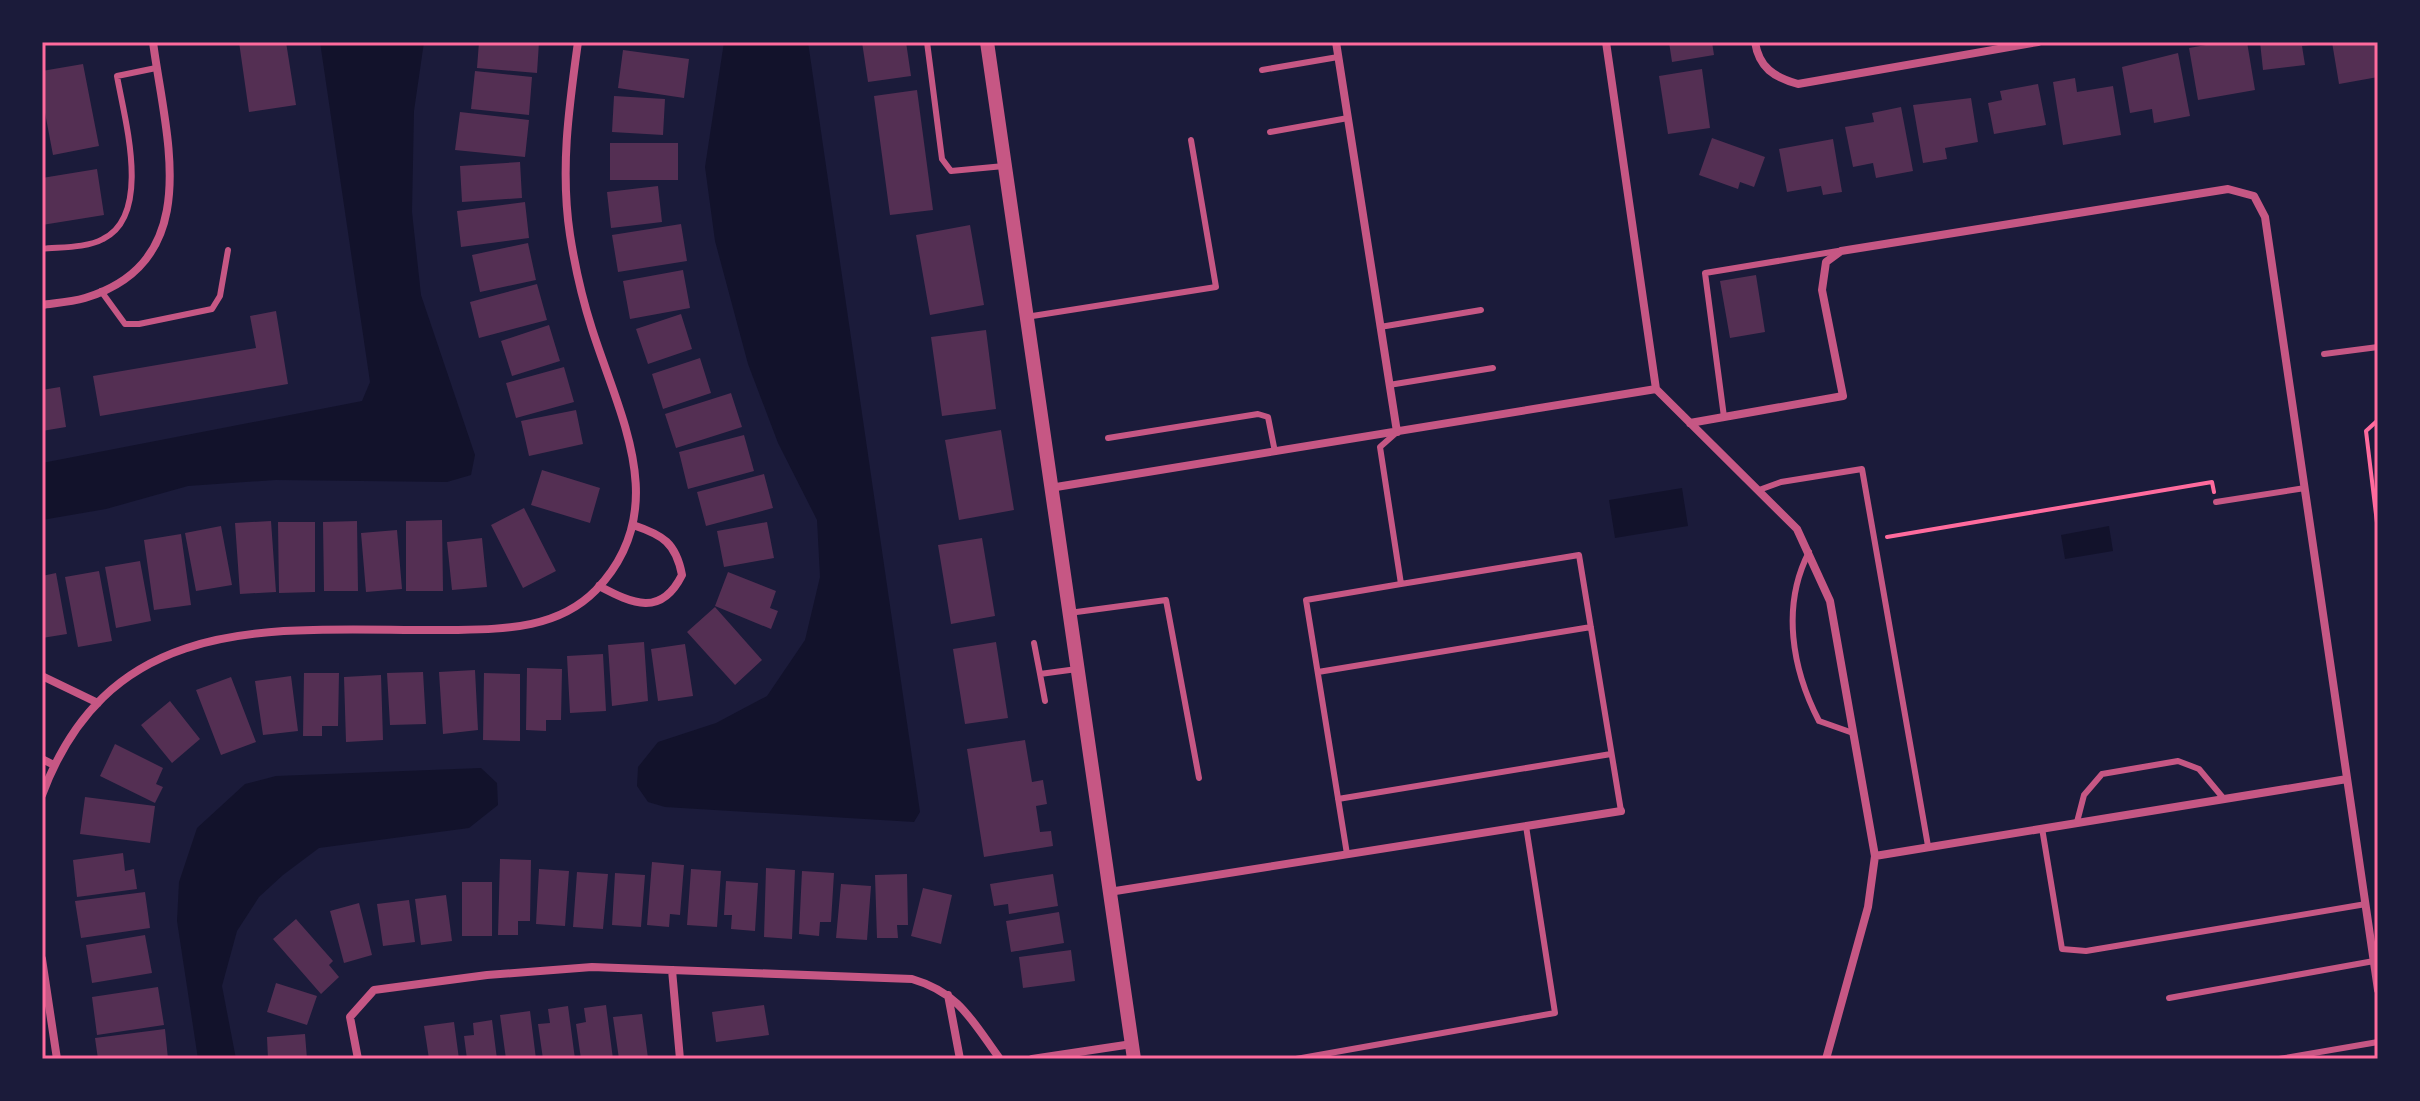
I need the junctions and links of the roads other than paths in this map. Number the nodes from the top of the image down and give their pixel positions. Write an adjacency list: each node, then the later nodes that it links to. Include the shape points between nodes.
1 (153, 42): 10 (street)
2 (578, 42): 38 (street, via 565,143 569,233 591,326 631,443 637,496)
3 (927, 42): 15 (lane, via 942,159 951,171)
4 (987, 42): 15 (street)
5 (1336, 42): 9 (street)
6 (1606, 42): 28 (street)
7 (1755, 42): 8 (street, via 1757,57 1774,77 1798,84)
8 (2033, 43)
9 (1338, 57): 11 (lane); 12 (street)
10 (156, 68): 16 (lane, via 117,76 134,174 116,231 101,241); 19 (street, via 172,184 169,216 151,252 124,280)
11 (1262, 70)
12 (1348, 118): 13 (lane); 23 (street)
13 (1270, 132)
14 (1191, 140): 22 (lane, via 1216,287)
15 (1004, 166): 22 (street)
16 (42, 249)
17 (228, 250): 19 (lane, via 220,296 212,309 125,324)
18 (1841, 251): 29 (street, via 1826,262 1822,290 1843,396); 29 (lane, via 1705,273); 35 (street, via 2228,189 2254,196 2265,217)
19 (101, 291): 20 (street)
20 (42, 305)
21 (1481, 310): 23 (lane)
22 (1026, 317): 34 (street)
23 (1380, 327): 27 (street)
24 (2378, 347): 25 (lane)
25 (2324, 354)
26 (1493, 368): 27 (lane)
27 (1389, 385): 31 (street)
28 (1656, 389): 30 (street); 31 (street)
29 (1724, 417): 30 (street)
30 (1690, 423): 36 (street)
31 (1397, 432): 33 (street); 40 (lane, via 1380,447)
32 (1108, 438): 33 (lane, via 1258,414 1268,417)
33 (1275, 452): 34 (street)
34 (1050, 488): 42 (street)
35 (2305, 488): 37 (lane); 56 (street)
36 (1759, 490): 39 (street, via 1797,529); 64 (lane, via 1862,469)
37 (2216, 502)
38 (633, 525): 41 (street); 41 (street, via 660,533 674,546 682,575 674,591 660,601 640,604)
39 (1809, 552): 51 (street, via 1830,601); 51 (lane, via 1796,578 1792,603 1797,658 1819,721)
40 (1401, 584): 43 (lane, via 1579,555); 46 (lane, via 1306,600)
41 (599, 586): 50 (street, via 553,618 520,627 220,637 152,661)
42 (1069, 613): 45 (street); 55 (lane, via 1166,600)
43 (1591, 627): 46 (lane); 52 (lane)
44 (1034, 643): 47 (lane)
45 (1077, 669): 47 (lane); 67 (street)
46 (1318, 672): 58 (lane)
47 (1040, 674): 49 (lane)
48 (42, 676): 50 (street)
49 (1045, 701)
50 (98, 703): 54 (street)
51 (1853, 733): 66 (street)
52 (1611, 754): 58 (lane); 60 (lane)
53 (42, 759): 54 (street)
54 (54, 765): 57 (street)
55 (1199, 778)
56 (2347, 779): 59 (street); 68 (street)
57 (42, 795)
58 (1338, 799): 65 (lane)
59 (2224, 799): 61 (street); 61 (lane, via 2199,769 2178,761 2102,774 2084,795)
60 (1621, 811): 62 (street)
61 (2077, 822): 63 (street)
62 (1526, 826): 65 (street); 83 (lane, via 1555,1013)
63 (2042, 828): 64 (street); 68 (lane, via 2062,949 2086,951)
64 (1928, 846): 66 (street)
65 (1347, 854): 67 (street)
66 (1875, 856): 84 (street, via 1868,907)
67 (1109, 892): 76 (street)
68 (2366, 904): 70 (street)
69 (42, 959): 77 (street)
70 (2374, 961): 72 (street); 74 (lane)
71 (672, 970): 73 (street, via 912,979); 78 (street, via 592,967 374,990 350,1017); 79 (street)
72 (2378, 990)
73 (948, 995): 80 (street); 81 (street, via 974,1020)
74 (2169, 998)
75 (2378, 1042): 85 (lane)
76 (1133, 1051): 82 (street)
77 (57, 1059)
78 (358, 1059)
79 (680, 1059)
80 (960, 1059)
81 (1000, 1059)
82 (1032, 1059)
83 (1296, 1059)
84 (1826, 1059)
85 (2279, 1059)

